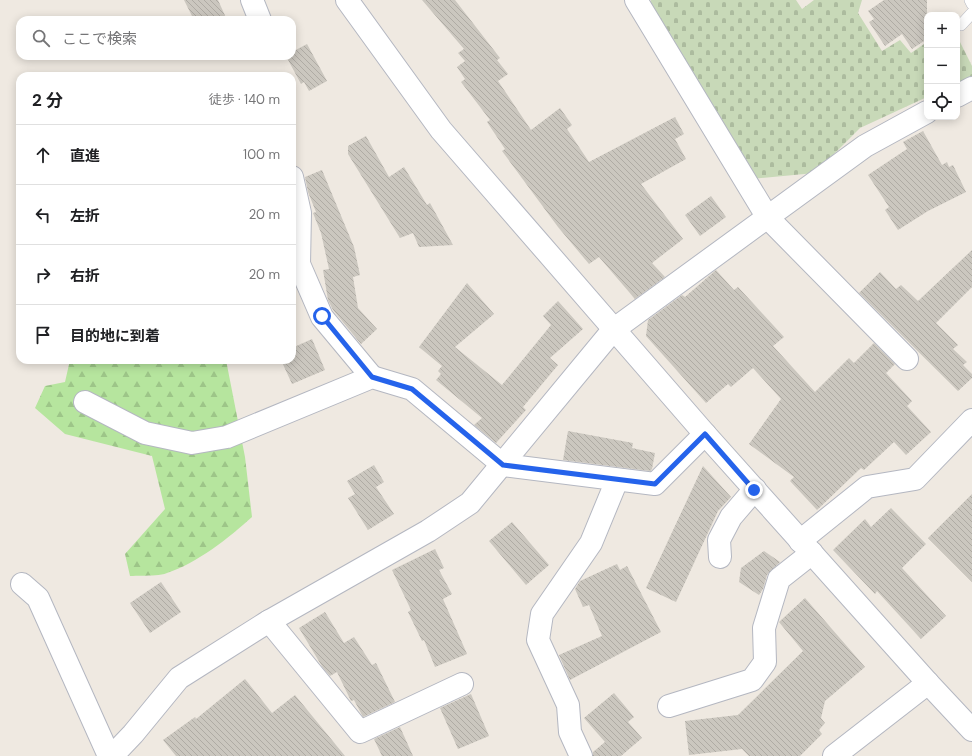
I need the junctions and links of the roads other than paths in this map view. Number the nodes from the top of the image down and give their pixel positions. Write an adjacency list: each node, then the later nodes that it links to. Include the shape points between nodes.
1 (252, 0): 7 (street)
2 (347, 0): 14 (street, via 441,130)
3 (636, 0): 13 (street)
4 (970, 0): 5 (lane)
5 (972, 4)
6 (972, 13): 8 (lane)
7 (258, 16)
8 (961, 25)
9 (972, 88): 10 (street)
10 (960, 94)
11 (924, 114): 13 (street, via 865,146)
12 (296, 195): 16 (street, via 300,213 299,264 322,316)
13 (768, 218): 14 (street); 15 (street)
14 (613, 330): 19 (street); 20 (street)
15 (907, 359)
16 (372, 377): 17 (street, via 227,437 192,443 145,433); 20 (street, via 412,389)
17 (85, 402)
18 (972, 420): 23 (street, via 915,478 867,488)
19 (705, 434): 21 (street, via 655,484); 22 (street)
20 (503, 465): 21 (street); 26 (street, via 470,503 428,530)
21 (617, 480): 33 (street, via 591,543 542,614 538,640 568,705 570,732)
22 (754, 490): 23 (street); 24 (street, via 730,517 719,540)
23 (806, 547): 27 (street); 29 (street, via 779,579 764,628 765,662 752,680)
24 (720, 557)
25 (22, 584): 31 (street, via 38,598)
26 (269, 621): 28 (street, via 360,732); 32 (street, via 179,678)
27 (928, 683): 30 (street); 34 (street)
28 (462, 684)
29 (669, 706)
30 (972, 730)
31 (108, 756)
32 (112, 756)
33 (581, 756)
34 (834, 756)

